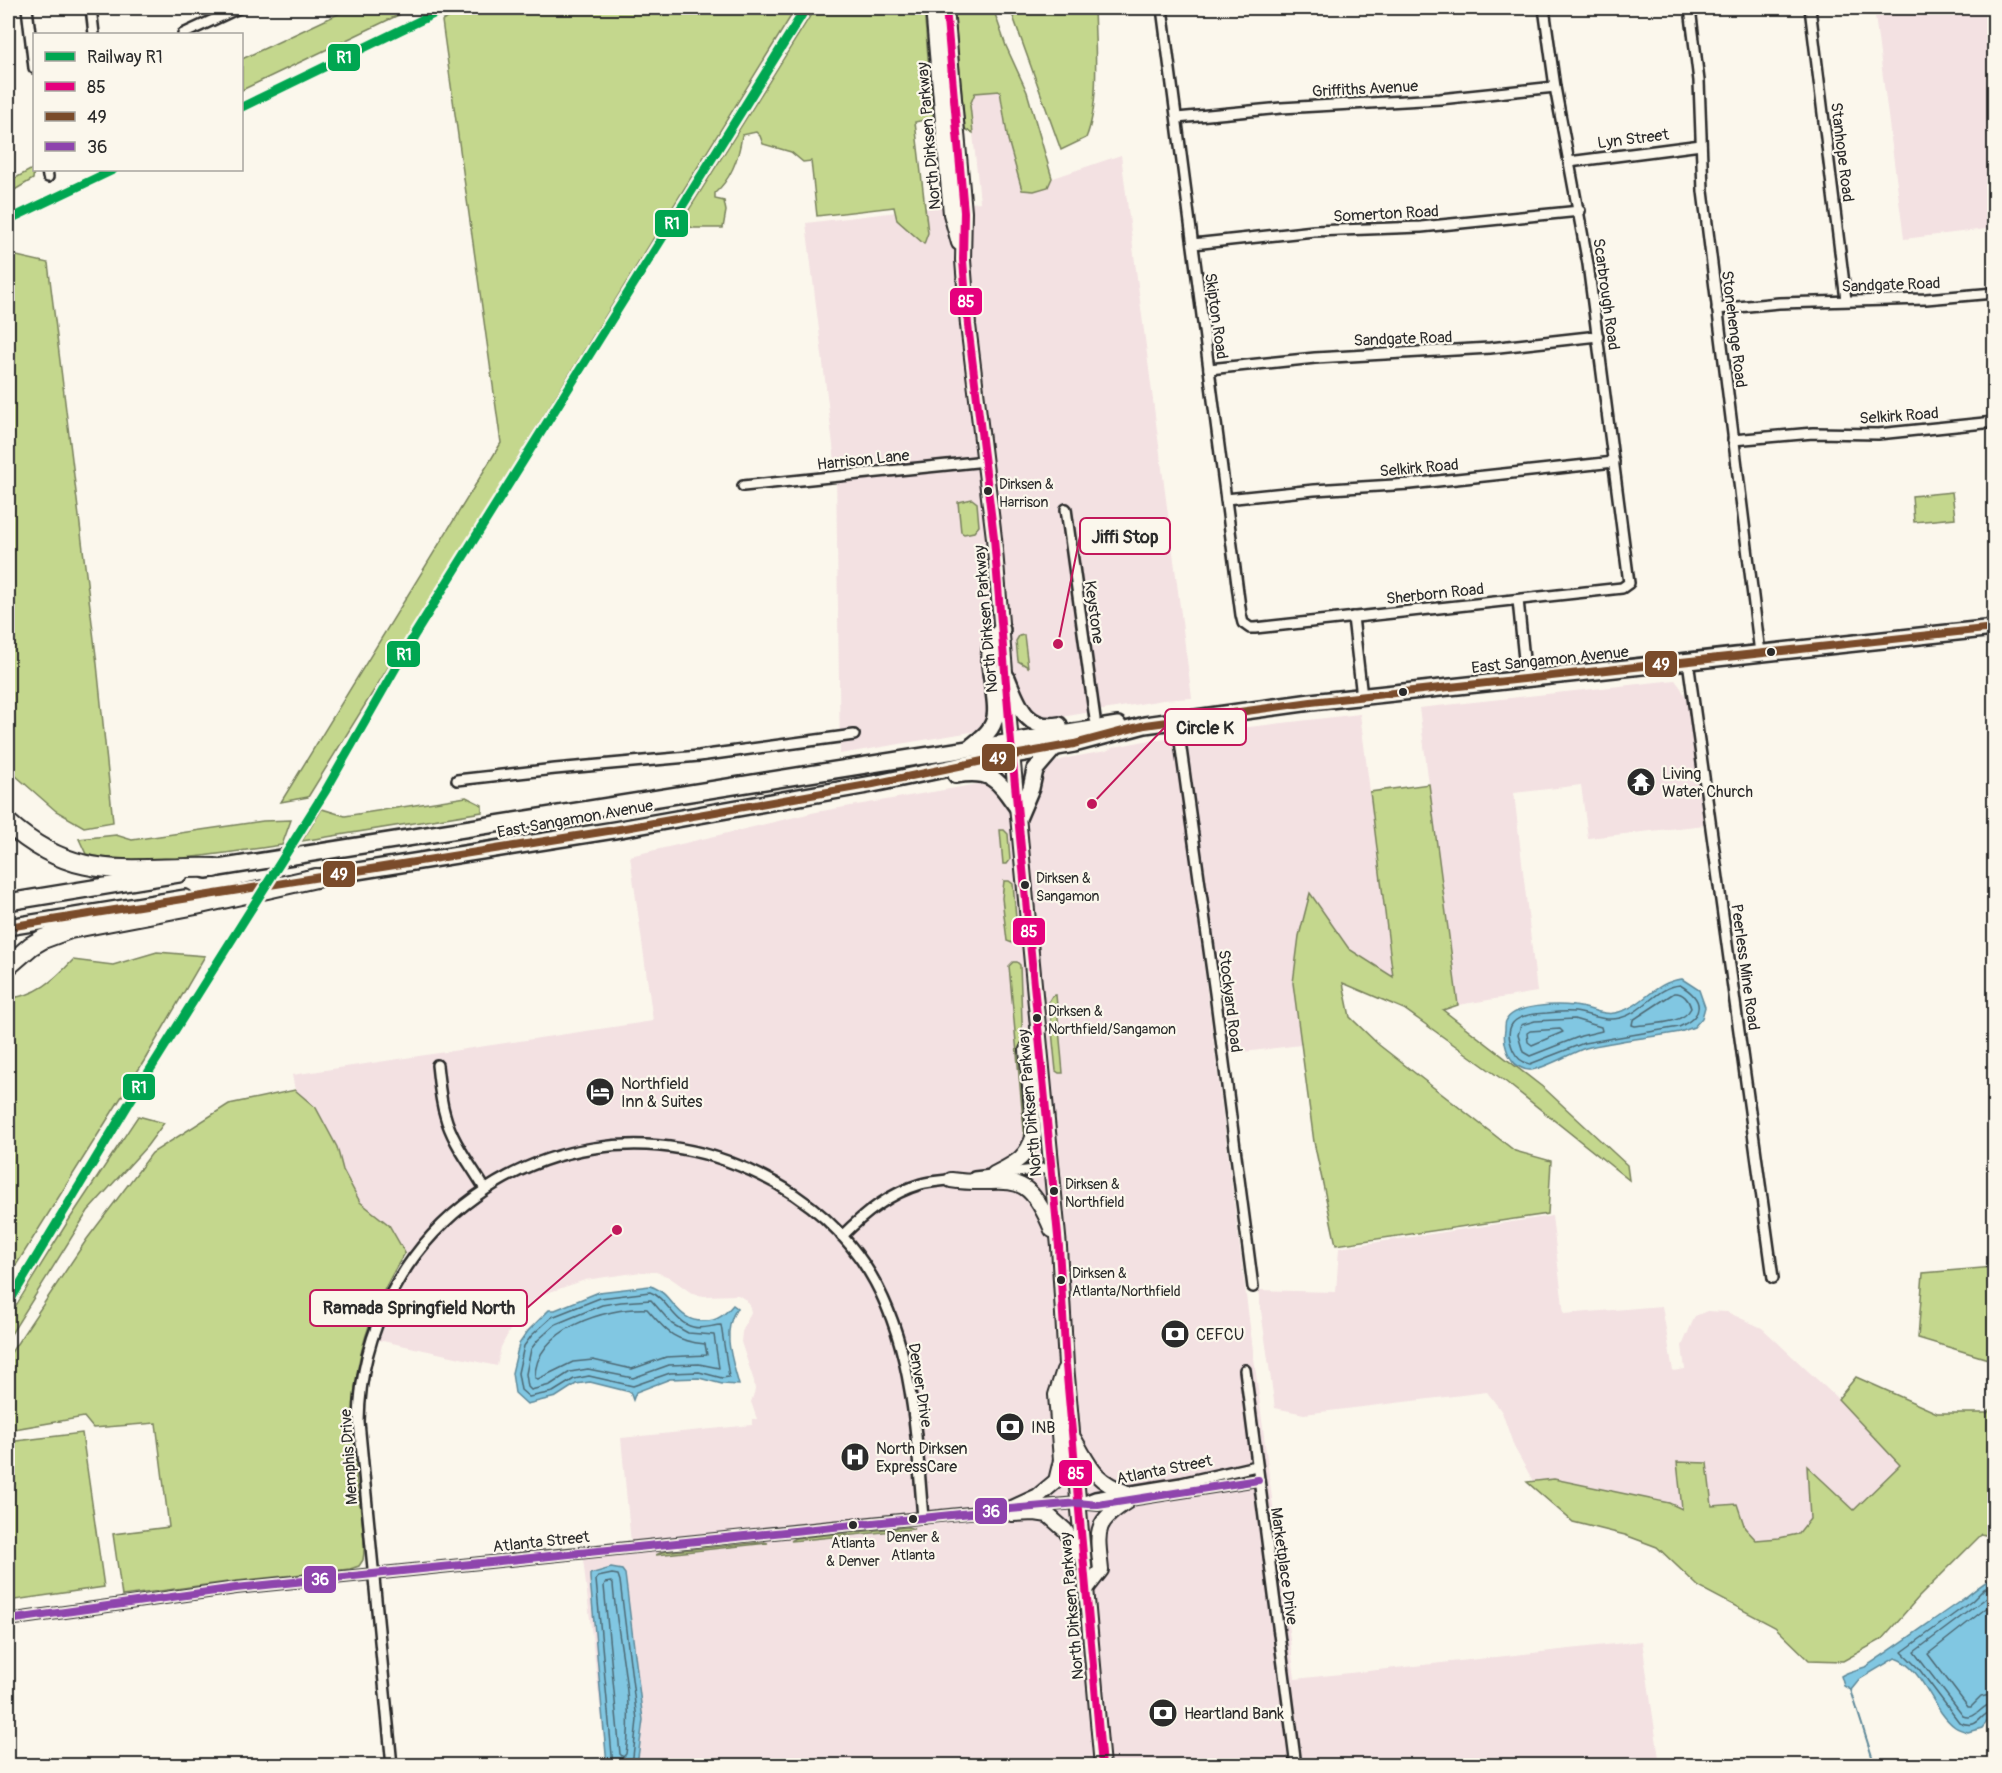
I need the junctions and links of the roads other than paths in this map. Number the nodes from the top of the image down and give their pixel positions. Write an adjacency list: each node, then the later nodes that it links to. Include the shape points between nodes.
1 (27, 8): 12 (street)
2 (91, 8): 10 (street)
3 (239, 8): 11 (street)
4 (933, 8): 19 (street, North Dirksen Parkway, via 951,214)
5 (946, 8): 19 (street, North Dirksen Parkway, via 964,212)
6 (1162, 8): 14 (street, Skipton Road)
7 (1544, 8): 13 (street, Scarbrough Road)
8 (1690, 8): 15 (street, Stonehenge Road, via 1700,81)
9 (1810, 8): 21 (street, Stanhope Road)
10 (94, 33)
11 (185, 33)
12 (33, 59)
13 (1555, 87): 14 (street, Griffiths Avenue); 16 (street, Scarbrough Road)
14 (1177, 118): 18 (street, Skipton Road)
15 (1701, 145): 16 (street, Lyn Street); 22 (street, Stonehenge Road)
16 (1569, 162): 17 (street, Scarbrough Road)
17 (1580, 211): 18 (street, Somerton Road); 23 (street, Scarbrough Road)
18 (1193, 244): 24 (street, Skipton Road)
19 (963, 260): 27 (street, North Dirksen Parkway)
20 (1995, 293): 21 (street, Sandgate Road)
21 (1846, 300): 22 (street, Sandgate Road)
22 (1717, 309): 26 (street, Stonehenge Road)
23 (1598, 336): 24 (street, Sandgate Road, via 1469,350 1315,358); 28 (street, Scarbrough Road)
24 (1209, 369): 30 (street, Skipton Road)
25 (1995, 422): 26 (street, Selkirk Road, via 1899,432 1813,433)
26 (1733, 440): 38 (street, Stonehenge Road)
27 (986, 461): 29 (street, Harrison Lane); 37 (street, North Dirksen Parkway)
28 (1614, 462): 30 (street, Selkirk Road); 32 (street, Scarbrough Road)
29 (743, 486)
30 (1226, 500): 35 (street, Skipton Road, via 1241,615)
31 (1066, 509): 43 (street, Keystone)
32 (1627, 586): 33 (street, Sherborn Road)
33 (1518, 600): 34 (street, Sherborn Road); 41 (street)
34 (1353, 617): 35 (street, Sherborn Road); 42 (street)
35 (1246, 626)
36 (1995, 627): 38 (main road, East Sangamon Avenue)
37 (1002, 630): 40 (street, North Dirksen Parkway); 48 (main road, via 990,649 996,716 987,734)
38 (1760, 653): 39 (main road, East Sangamon Avenue)
39 (1688, 661): 41 (main road, East Sangamon Avenue); 69 (street, Peerless Mine Road)
40 (1007, 678): 43 (main road, via 1020,708 1042,726); 49 (street, North Dirksen Parkway)
41 (1526, 679): 42 (main road, East Sangamon Avenue)
42 (1362, 697): 44 (main road, East Sangamon Avenue)
43 (1095, 719): 45 (main road)
44 (1177, 720): 46 (main road, East Sangamon Avenue); 70 (street, Stockyard Road)
45 (1111, 725): 46 (main road, East Sangamon Avenue); 49 (main road, East Sangamon Avenue)
46 (1145, 725): 50 (main road, East Sangamon Avenue)
47 (854, 735): 51 (street, via 710,755)
48 (969, 748): 49 (main road, East Sangamon Avenue); 55 (main road, East Sangamon Avenue)
49 (1012, 748): 50 (main road, East Sangamon Avenue); 52 (main road, East Sangamon Avenue); 53 (street, North Dirksen Parkway)
50 (1054, 748): 53 (main road, via 1035,770 1031,788)
51 (457, 780)
52 (873, 784): 53 (main road, via 906,785 981,773 999,782); 56 (main road, East Sangamon Avenue)
53 (1018, 811): 61 (street, North Dirksen Parkway)
54 (8, 824): 55 (highway, via 40,849 87,866)
55 (215, 868): 58 (main road, East Sangamon Avenue)
56 (318, 878): 57 (highway)
57 (198, 901): 59 (main road); 60 (highway, via 58,932 31,946)
58 (8, 902)
59 (8, 927)
60 (8, 966)
61 (1039, 1029): 63 (street, North Dirksen Parkway); 64 (street, via 1026,1050 1034,1135 1031,1145 1019,1160)
62 (436, 1065): 66 (street, via 449,1127)
63 (1051, 1168): 64 (street); 68 (street, North Dirksen Parkway)
64 (994, 1174): 65 (street)
65 (951, 1180): 67 (street, via 923,1183 897,1193); 68 (street, via 1010,1181 1026,1188 1044,1209)
66 (485, 1189): 67 (street, Memphis Drive, via 527,1166 570,1153 621,1145 659,1145 711,1156 763,1175 806,1203); 82 (street, Memphis Drive, via 442,1223 412,1258 388,1298 371,1342 359,1422)
67 (842, 1236): 80 (street, Denver Drive, via 882,1296 896,1327 910,1386)
68 (1059, 1246): 71 (street, North Dirksen Parkway)
69 (1773, 1278)
70 (1253, 1287)
71 (1066, 1365): 73 (street, North Dirksen Parkway); 78 (street, via 1056,1395 1061,1460 1056,1480 1038,1496)
72 (1245, 1370): 74 (street, Marketplace Drive)
73 (1072, 1436): 76 (street, via 1101,1481); 77 (street, North Dirksen Parkway)
74 (1256, 1466): 75 (street, Marketplace Drive); 76 (street, Atlanta Street)
75 (1258, 1480): 76 (street, Atlanta Street); 89 (street, Marketplace Drive)
76 (1126, 1496): 77 (street, Atlanta Street, via 1098,1505); 83 (street, via 1102,1522 1097,1537 1101,1570)
77 (1078, 1503): 78 (street, Atlanta Street); 81 (street, North Dirksen Parkway)
78 (1010, 1509): 79 (street, Atlanta Street)
79 (994, 1510): 80 (street, Atlanta Street); 81 (street, via 1048,1515 1065,1530)
80 (923, 1518): 82 (street, Atlanta Street)
81 (1084, 1563): 83 (street, North Dirksen Parkway)
82 (373, 1573): 84 (street, Atlanta Street, via 225,1589); 86 (street, Memphis Drive)
83 (1087, 1588): 85 (street, North Dirksen Parkway)
84 (8, 1620)
85 (1101, 1749): 87 (street, North Dirksen Parkway); 88 (street)
86 (392, 1766)
87 (1102, 1766)
88 (1111, 1766)
89 (1296, 1766)

